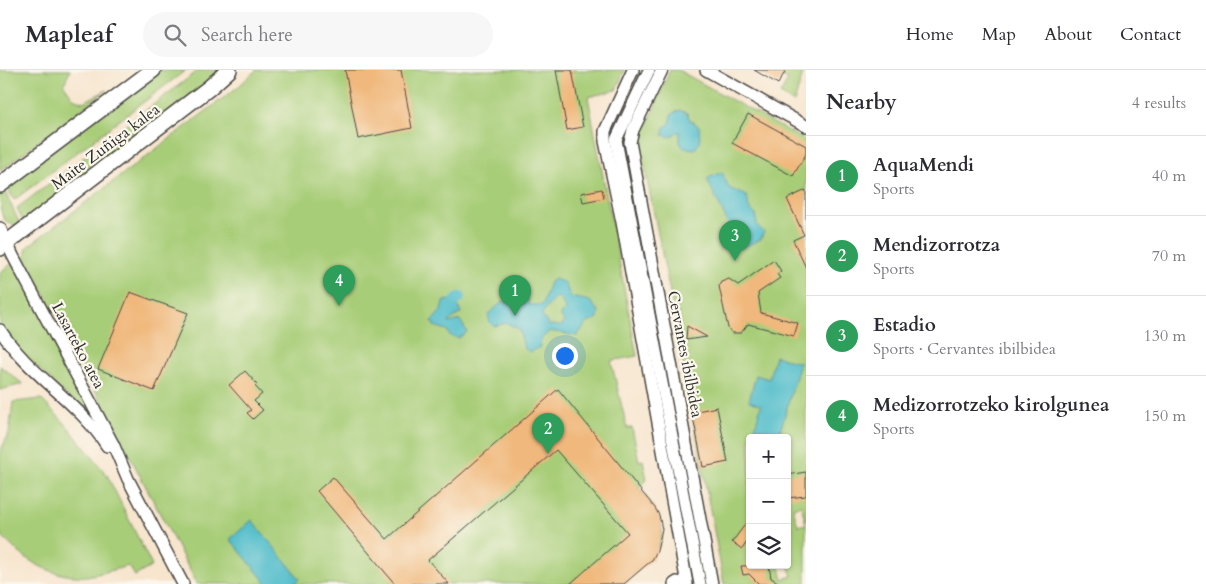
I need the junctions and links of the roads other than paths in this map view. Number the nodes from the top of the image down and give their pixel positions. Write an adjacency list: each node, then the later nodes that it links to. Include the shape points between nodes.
1 (153, 70): 14 (main road, Maite Zuñiga kalea)
2 (229, 70): 16 (main road, Maite Zuñiga kalea)
3 (633, 70): 7 (street)
4 (649, 70): 9 (street)
5 (662, 70): 8 (street)
6 (706, 70): 11 (street)
7 (620, 98): 9 (street); 10 (street)
8 (642, 111): 9 (street); 12 (street)
9 (628, 115): 10 (street); 12 (street); 13 (street)
10 (612, 116): 13 (street, via 606,131)
11 (806, 126)
12 (633, 130): 22 (street, Cervantes ibilbidea, via 630,142 633,162)
13 (610, 140): 20 (street); 21 (street, Cervantes ibilbidea)
14 (0, 185)
15 (0, 228): 16 (street, Lasarteko atea)
16 (3, 246): 18 (street, Lasarteko atea, via 113,444)
17 (0, 330): 18 (street, Lasarteko atea, via 30,367 89,422)
18 (128, 479): 19 (street, Lasarteko atea)
19 (183, 584)
20 (687, 584)
21 (700, 584)
22 (712, 584)

